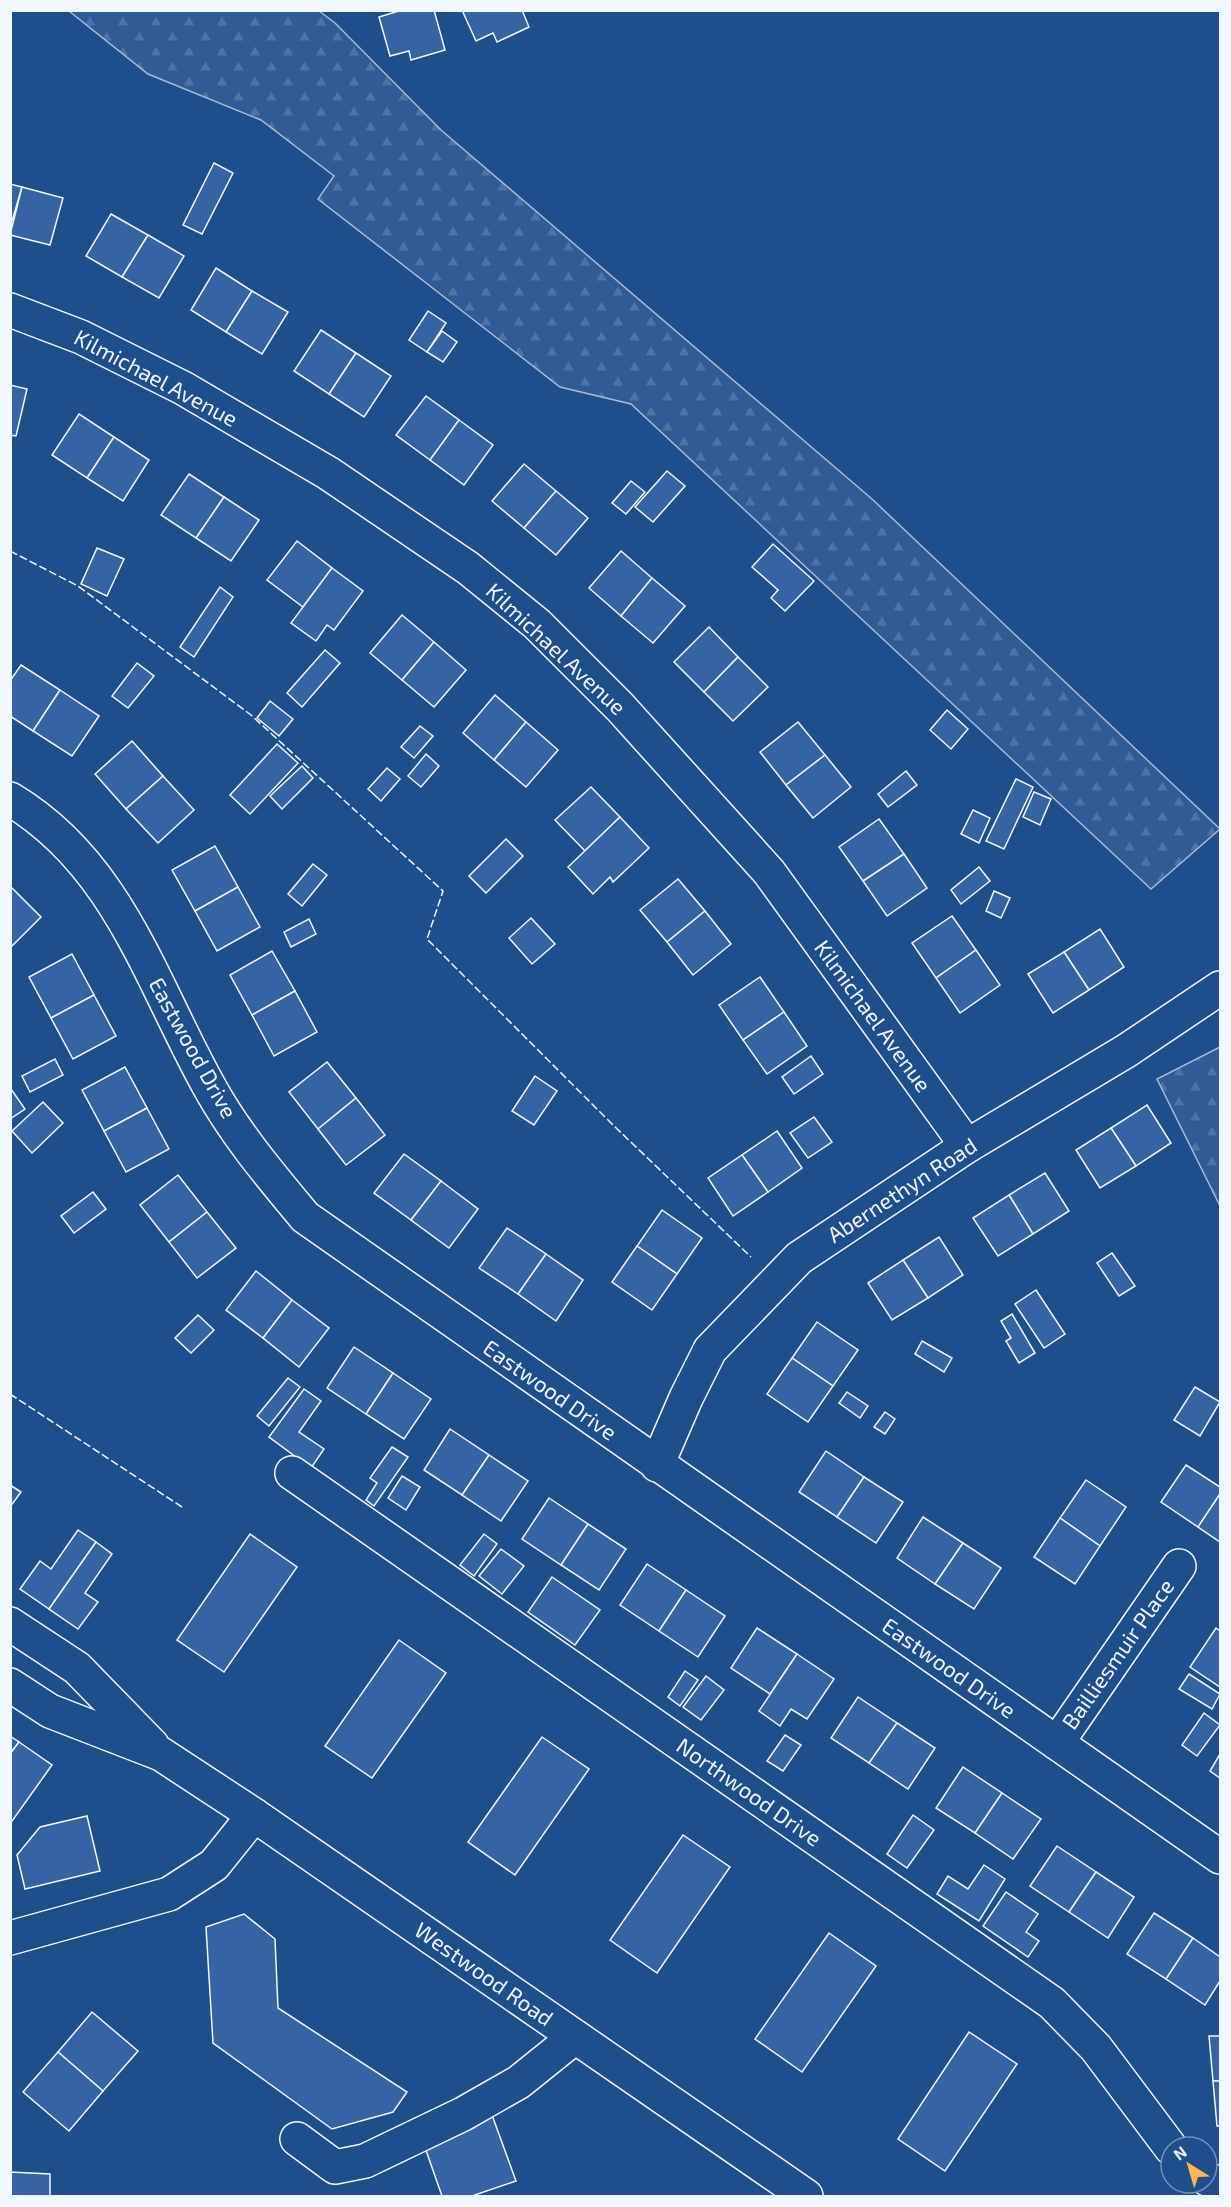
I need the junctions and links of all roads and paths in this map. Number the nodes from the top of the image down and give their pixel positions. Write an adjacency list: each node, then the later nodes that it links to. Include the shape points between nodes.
1 (10, 310): 4 (street, Kilmichael Avenue, via 81,337 183,388 328,473 468,568 537,624 620,706 769,872)
2 (10, 799): 5 (street, Eastwood Drive, via 60,836 119,908 211,1090 256,1157 305,1217)
3 (1221, 988): 4 (street, Abernethyn Road, via 1126,1051)
4 (967, 1146): 5 (street, Abernethyn Road, via 799,1258 710,1350)
5 (657, 1465): 10 (street, Eastwood Drive)
6 (292, 1473): 16 (street, Northwood Drive, via 1052,2003 1096,2048)
7 (1179, 1566): 10 (street, Bailliesmuir Place)
8 (10, 1624): 11 (street, Westwood Road, via 76,1668)
9 (10, 1685): 11 (street, Westwood Road, via 50,1711)
10 (1057, 1743): 13 (street, Eastwood Drive)
11 (161, 1754): 12 (street, Westwood Road)
12 (254, 1815): 14 (street, via 214,1865 169,1894); 15 (street, Westwood Road)
13 (1221, 1857)
14 (10, 1938)
15 (575, 2037): 17 (street, via 510,2087 365,2161 335,2167); 18 (street, Westwood Road)
16 (1161, 2135)
17 (297, 2139)
18 (806, 2196)

